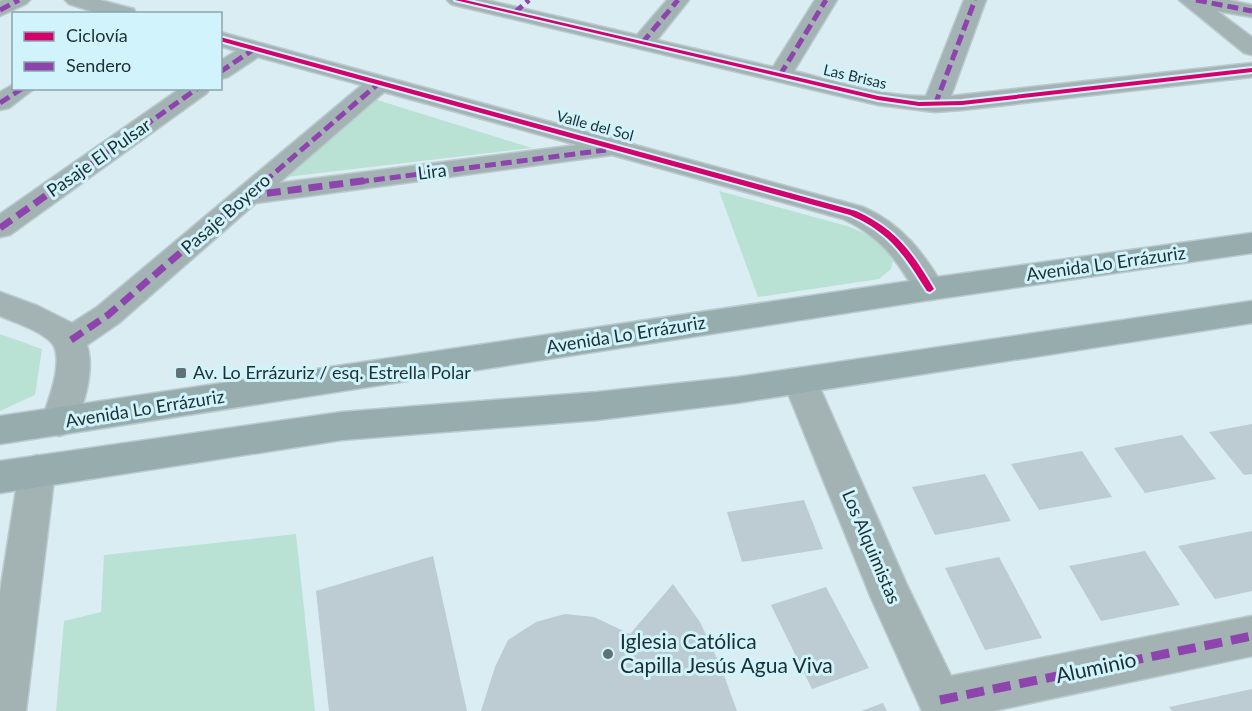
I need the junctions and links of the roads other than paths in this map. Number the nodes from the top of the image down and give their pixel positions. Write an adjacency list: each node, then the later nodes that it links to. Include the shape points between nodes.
1 (19, 0): 10 (street)
2 (76, 0): 12 (street)
3 (458, 0): 9 (street, Las Brisas)
4 (678, 0): 14 (street)
5 (826, 0): 19 (street)
6 (975, 0): 24 (street)
7 (1190, 0): 15 (street)
8 (1196, 0): 11 (street)
9 (521, 7): 14 (street, Las Brisas)
10 (0, 10)
11 (1252, 11)
12 (119, 12)
13 (222, 40): 16 (street, Valle del Sol)
14 (642, 43): 19 (street, Las Brisas)
15 (1252, 48)
16 (254, 49): 18 (street); 20 (street, Valle del Sol)
17 (1252, 70): 24 (street, Las Brisas)
18 (222, 71)
19 (780, 75): 24 (street, Las Brisas, via 891,101)
20 (379, 83): 25 (street, Valle del Sol); 26 (street, Pasaje Boyero)
21 (20, 90): 23 (street)
22 (195, 90): 27 (street, Pasaje El Pulsar)
23 (0, 103)
24 (935, 105)
25 (618, 148): 26 (street, Lira); 29 (street, Valle del Sol, via 866,218 900,242)
26 (246, 196): 32 (street, Pasaje Boyero, via 108,315)
27 (0, 228)
28 (1252, 243): 29 (main road, Avenida Lo Errázuriz)
29 (930, 289): 34 (main road, Avenida Lo Errázuriz)
30 (0, 303): 32 (street, via 54,326)
31 (1252, 312): 33 (main road)
32 (70, 340): 34 (street, via 75,351 74,363)
33 (800, 381): 36 (main road, via 597,406 342,426); 38 (street, Los Alquimistas, via 892,598)
34 (59, 422): 35 (main road, Avenida Lo Errázuriz)
35 (0, 430)
36 (19, 474): 39 (street)
37 (1252, 636): 38 (street, Aluminio)
38 (943, 706)
39 (3, 711)

